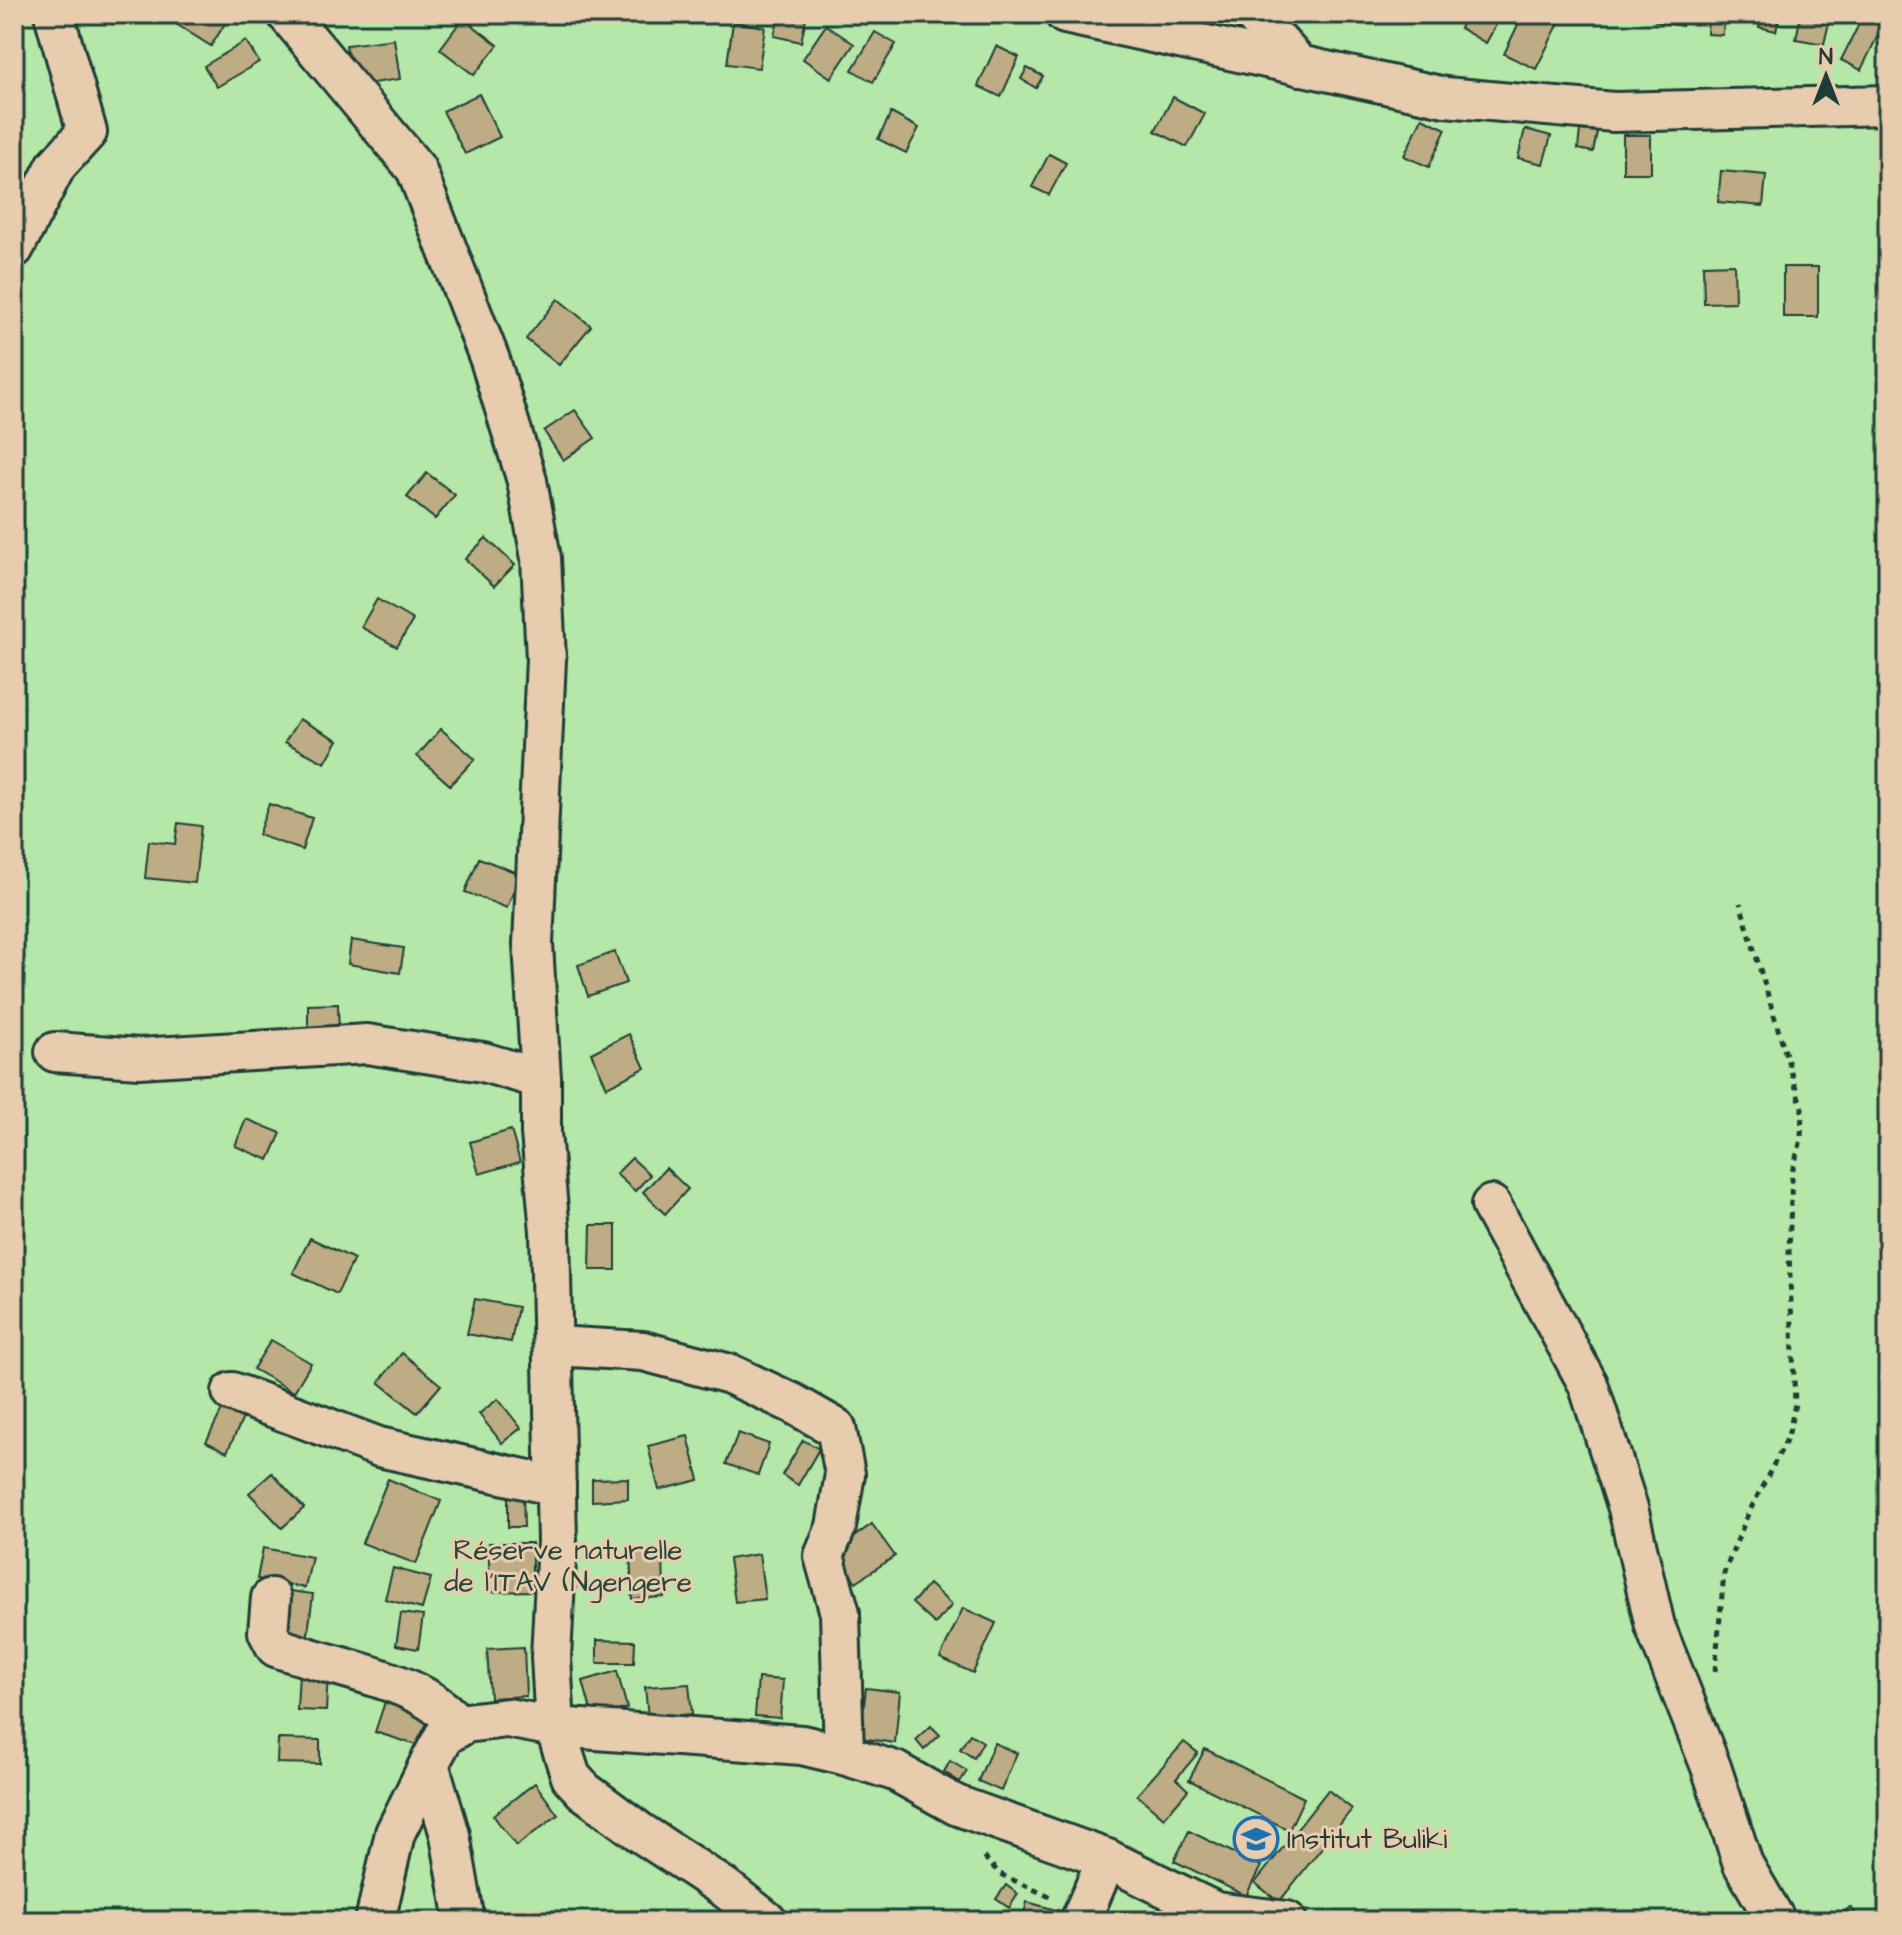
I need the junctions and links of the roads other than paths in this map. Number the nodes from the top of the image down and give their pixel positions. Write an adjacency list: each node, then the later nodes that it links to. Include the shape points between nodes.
1 (54, 14): 7 (street, via 87,132 56,166)
2 (287, 14): 9 (street, via 416,169 490,360 527,481 541,558 546,659 533,944)
3 (1065, 14): 5 (street)
4 (1253, 14): 5 (street)
5 (1300, 66): 6 (street, via 1445,97 1614,112)
6 (1888, 105)
7 (14, 248)
8 (55, 1052): 9 (street, via 139,1058 367,1044 483,1062)
9 (541, 1079): 11 (street)
10 (1491, 1205): 25 (street, via 1588,1384 1628,1508 1655,1626 1743,1864)
11 (553, 1346): 13 (street); 17 (street, via 643,1351 730,1374 836,1428 845,1474 836,1527 824,1556 840,1613)
12 (232, 1392): 13 (street, via 379,1447)
13 (556, 1486): 16 (street, via 551,1657)
14 (271, 1598): 15 (street, via 268,1632 276,1647 433,1701)
15 (459, 1727): 16 (street, via 507,1718); 18 (street, via 444,1736)
16 (555, 1727): 17 (street, via 802,1745); 22 (street, via 571,1777 584,1791)
17 (844, 1755): 19 (street, via 895,1771 956,1805)
18 (429, 1764): 20 (street, via 395,1833); 21 (street, via 450,1835)
19 (1107, 1859): 23 (street); 24 (street, via 1216,1912)
20 (375, 1921)
21 (465, 1921)
22 (767, 1921)
23 (1080, 1921)
24 (1287, 1921)
25 (1776, 1921)

